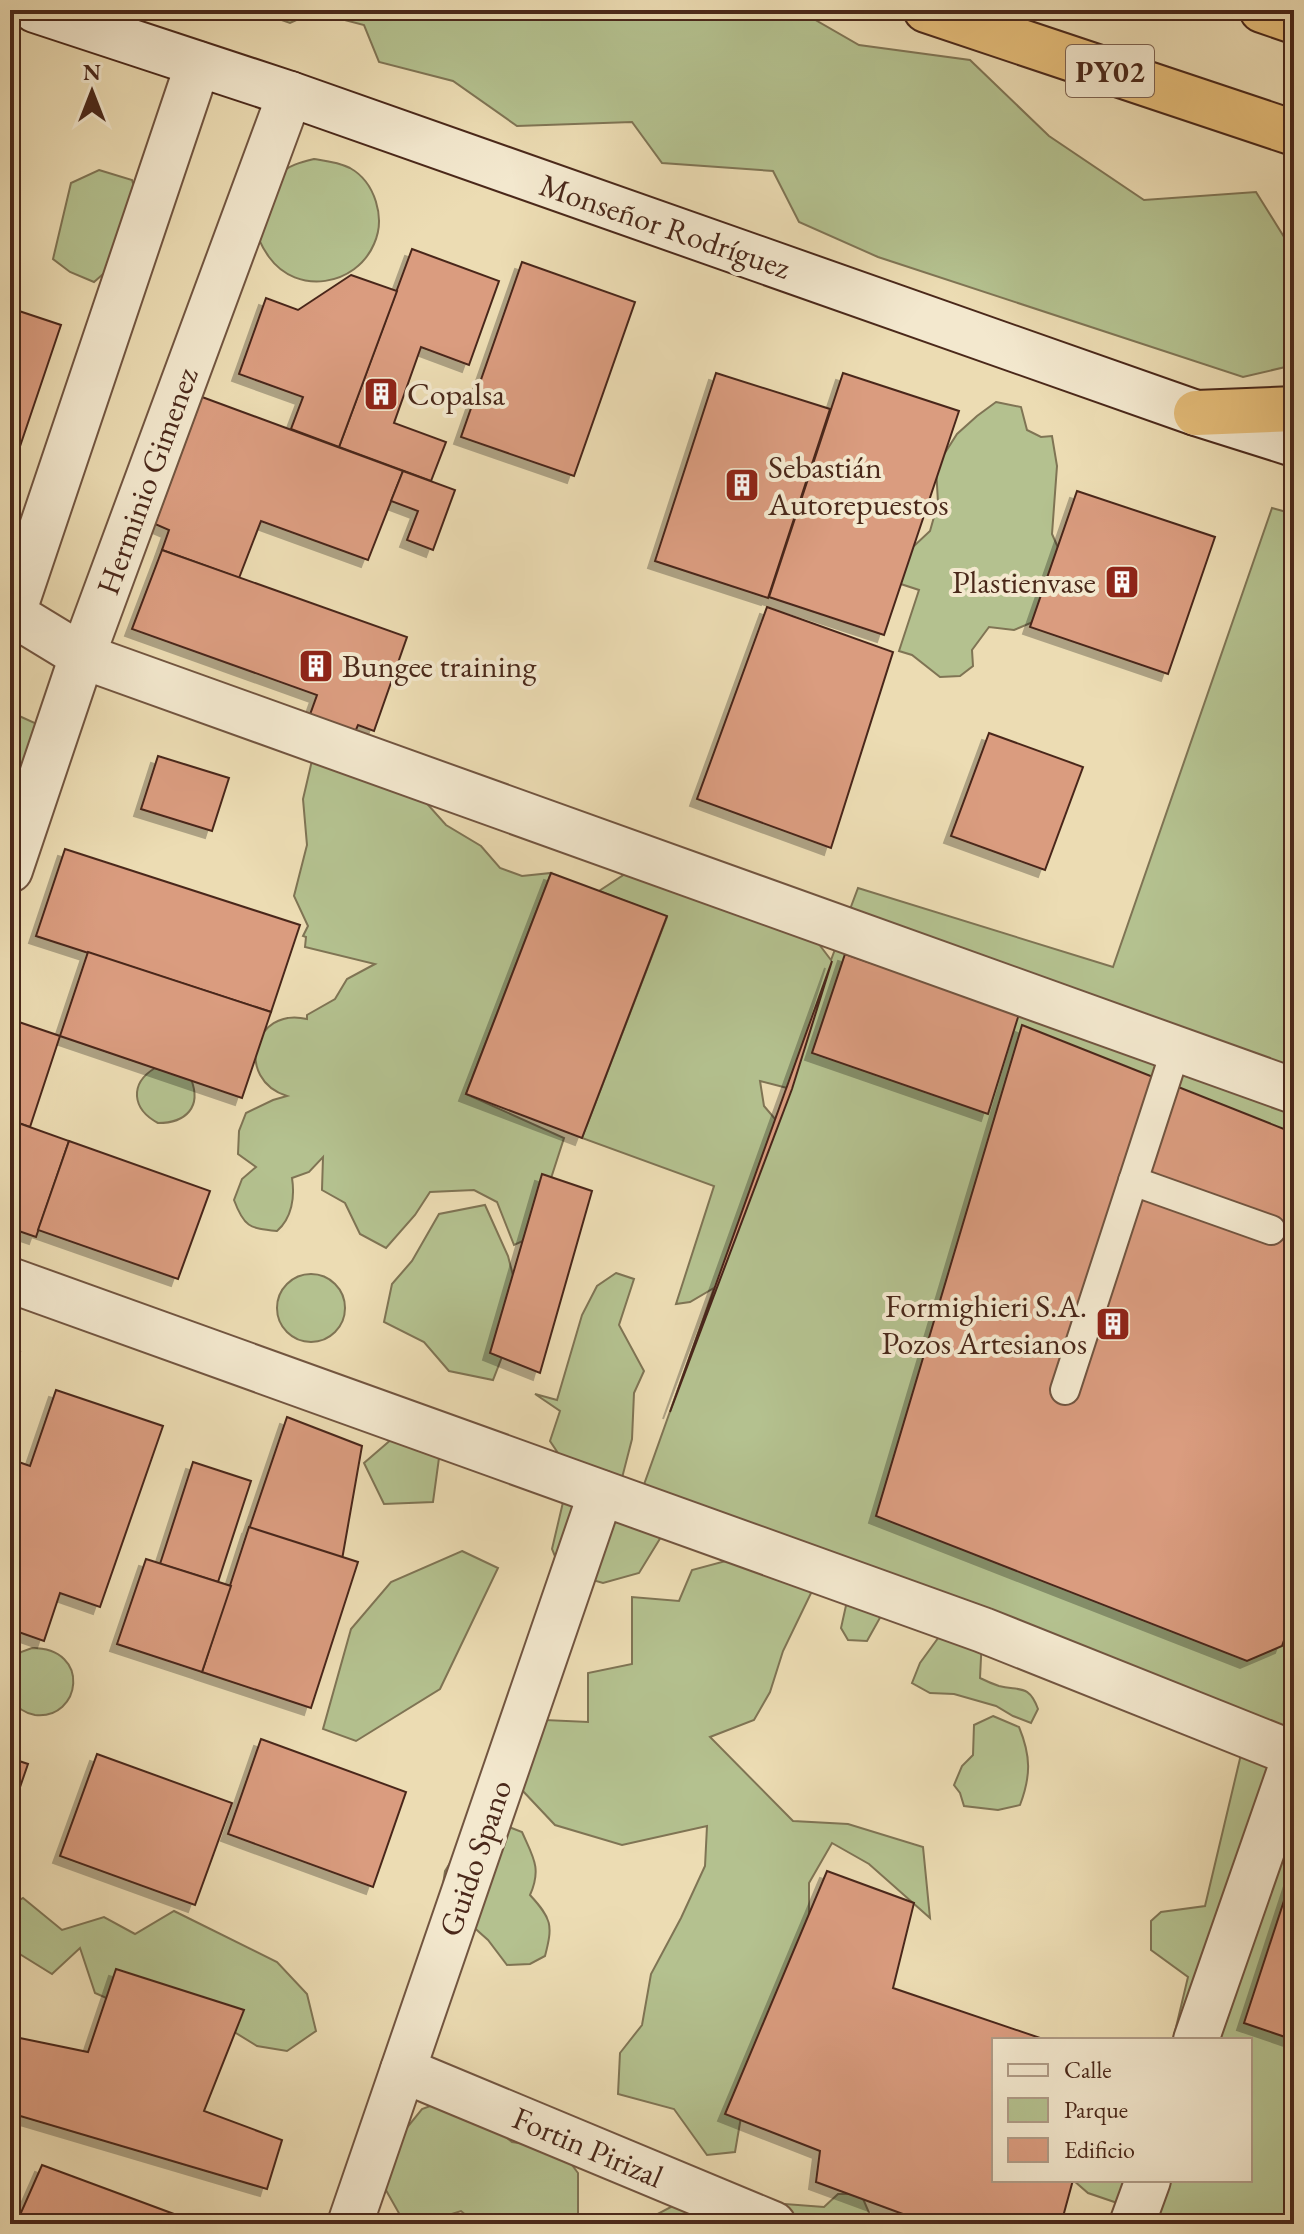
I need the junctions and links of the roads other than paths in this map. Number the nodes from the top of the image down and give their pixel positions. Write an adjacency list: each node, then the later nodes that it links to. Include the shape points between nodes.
1 (35, 10): 5 (street, Monseñor Rodríguez)
2 (926, 10): 7 (highway, PY02)
3 (1262, 10): 4 (highway)
4 (1294, 21)
5 (198, 64): 6 (street, Monseñor Rodríguez); 11 (street)
6 (290, 94): 9 (street, Monseñor Rodríguez); 12 (street, Herminio Gimenez)
7 (1294, 133)
8 (1294, 409): 9 (highway)
9 (1196, 413): 10 (street, Monseñor Rodríguez)
10 (1294, 444)
11 (11, 618): 12 (street)
12 (82, 656): 13 (street, Herminio Gimenez); 14 (street)
13 (10, 870)
14 (1176, 1049): 15 (street); 16 (lane)
15 (1294, 1091)
16 (1133, 1181): 17 (lane); 19 (lane)
17 (1271, 1230)
18 (10, 1280): 20 (street)
19 (1065, 1390)
20 (601, 1493): 21 (street, via 983,1630); 23 (street, Guido Spano)
21 (1294, 1756): 22 (street)
22 (1197, 2038)
23 (403, 2070): 25 (street, Guido Spano); 26 (street, Fortin Pirizal)
24 (1147, 2182): 27 (street)
25 (350, 2224)
26 (773, 2224)
27 (1132, 2224)

